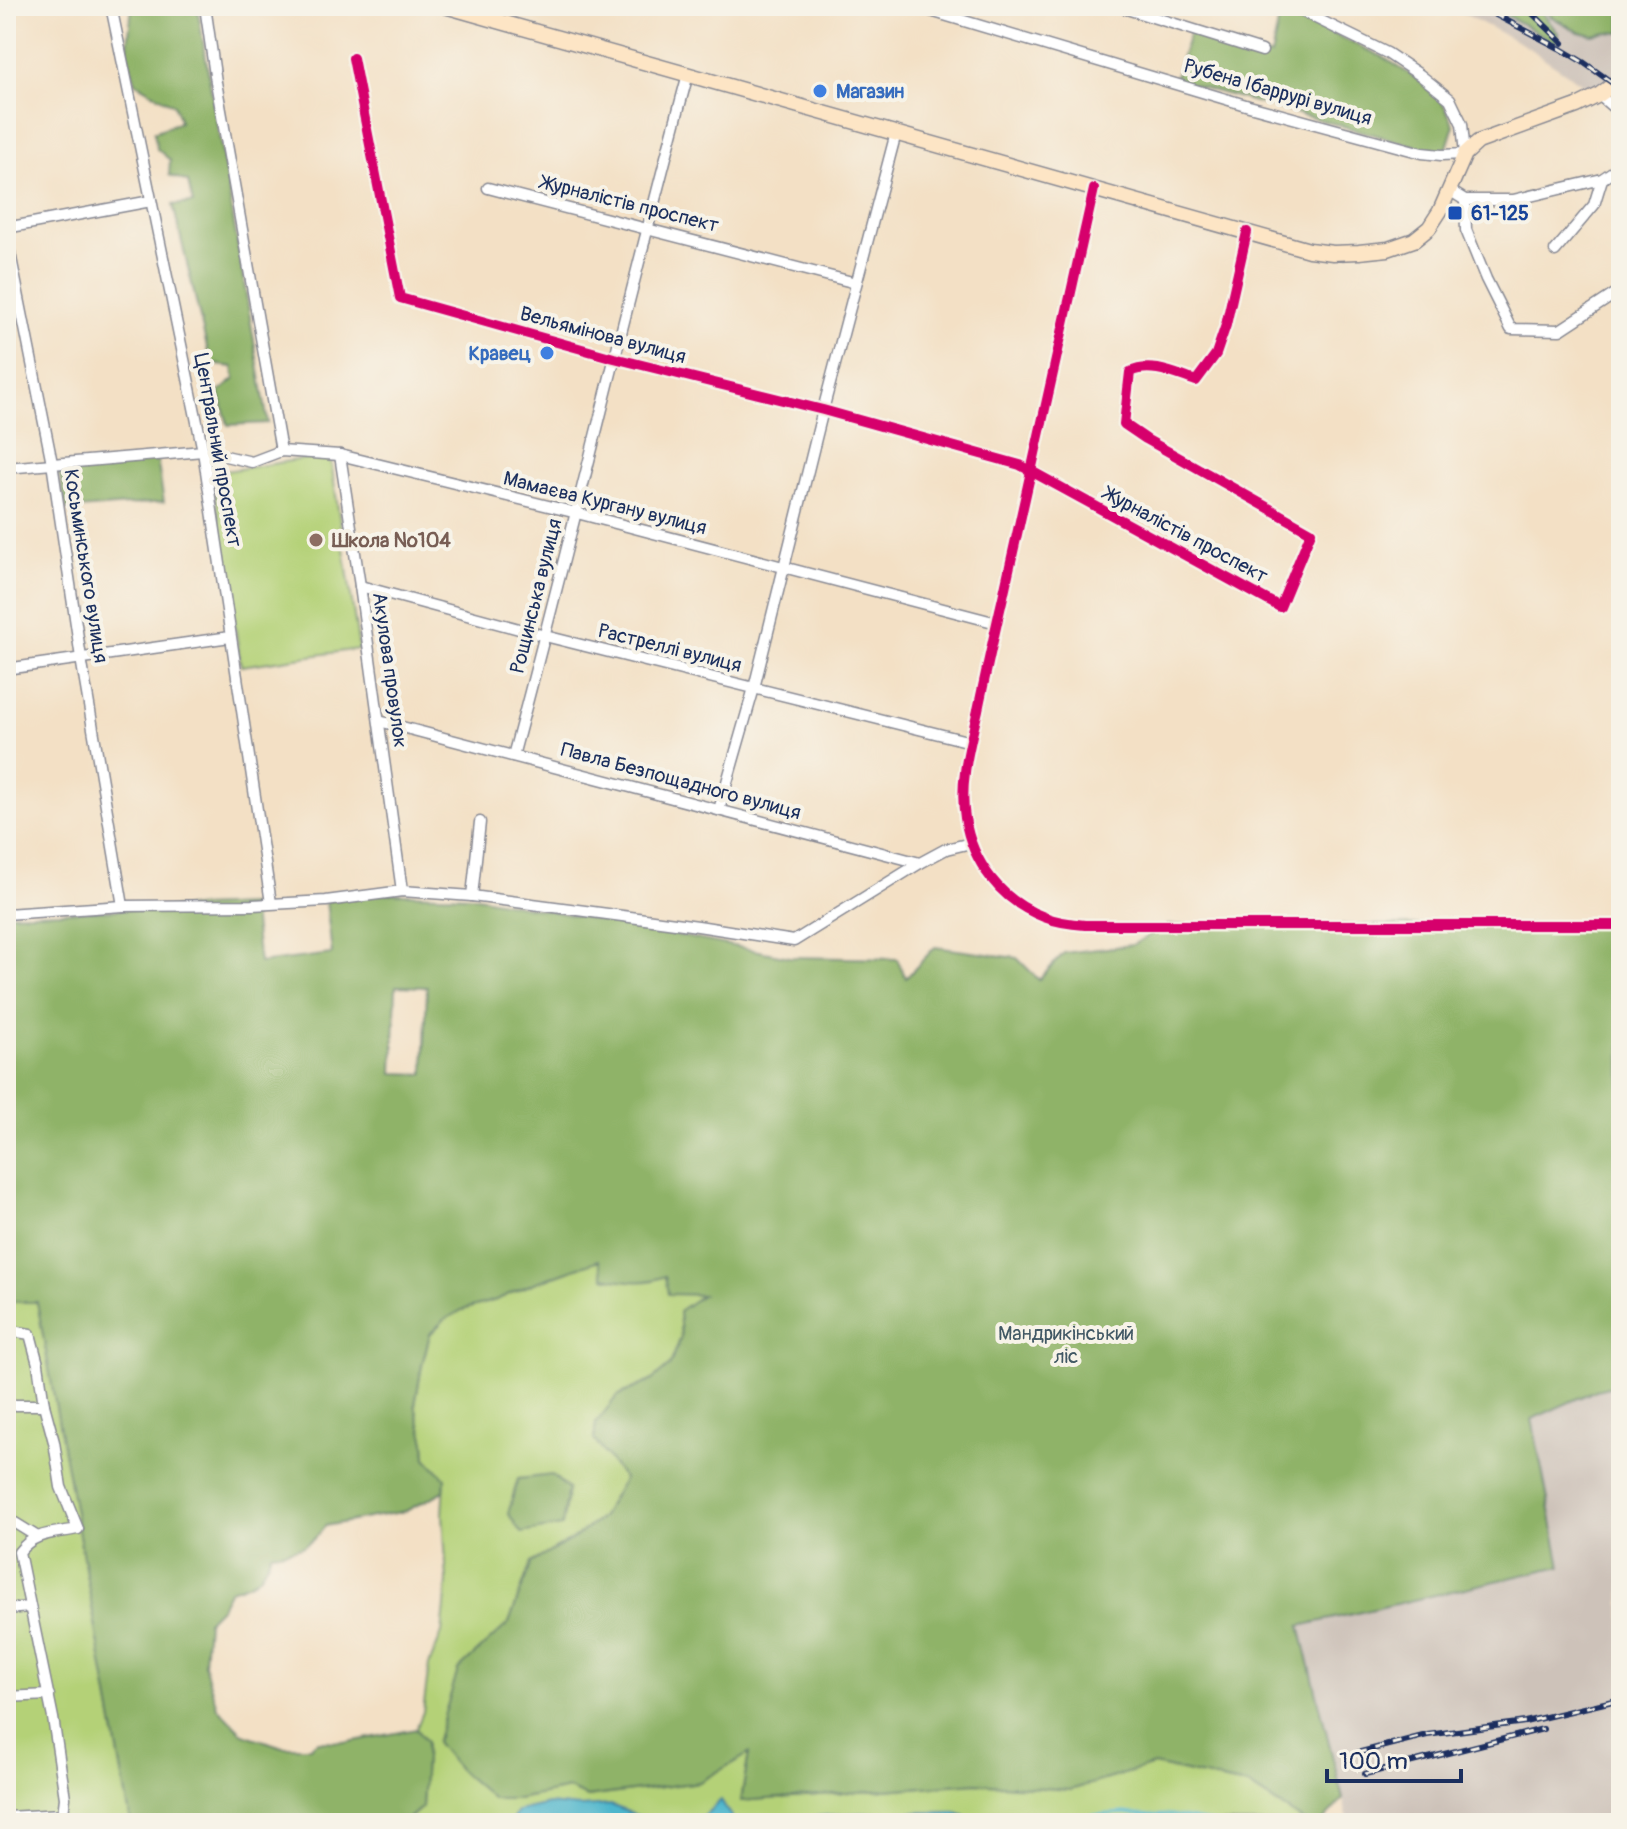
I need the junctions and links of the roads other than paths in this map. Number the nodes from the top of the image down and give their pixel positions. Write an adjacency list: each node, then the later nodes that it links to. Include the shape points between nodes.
1 (111, 6): 21 (street, Центральний проспект)
2 (205, 6): 31 (street)
3 (445, 6): 9 (main road)
4 (914, 6): 14 (street, Рубена Ібаррурі вулиця, via 1407,149)
5 (1117, 6): 7 (street)
6 (1291, 6): 14 (street, via 1387,53 1450,99 1462,124)
7 (1262, 51)
8 (353, 58): 28 (street, Вельямінова вулиця, via 400,298)
9 (688, 74): 13 (main road); 22 (street, Рощинська вулиця)
10 (1621, 79): 11 (main road)
11 (1599, 95): 12 (street); 14 (main road, via 1486,138)
12 (1621, 114)
13 (896, 133): 18 (main road); 26 (street)
14 (1465, 154): 19 (main road)
15 (1621, 166): 16 (street)
16 (1602, 179): 20 (street, via 1513,200); 25 (street, via 1594,205)
17 (488, 188): 22 (street, Журналістів проспект)
18 (1094, 189): 24 (main road); 35 (street)
19 (1449, 190): 20 (street); 24 (main road, via 1429,228 1388,249 1309,250)
20 (1465, 200): 27 (street, via 1466,230 1511,329 1560,330)
21 (151, 201): 23 (street); 30 (street, Центральний проспект)
22 (646, 228): 26 (street, Журналістів проспект); 28 (street, Рощинська вулиця)
23 (6, 230): 33 (street, Косьминського вулиця)
24 (1247, 232): 35 (street, Журналістів проспект, via 1216,354 1196,381 1151,367 1130,372 1124,424 1311,532 1280,607)
25 (1555, 251)
26 (856, 283): 29 (street)
27 (1621, 290)
28 (614, 358): 29 (street, Вельямінова вулиця); 36 (street, Рощинська вулиця)
29 (823, 410): 35 (street, Вельямінова вулиця); 37 (street)
30 (203, 451): 31 (street, Мамаєва Кургану вулиця, via 252,462); 33 (street, Мамаєва Кургану вулиця); 41 (street, Центральний проспект)
31 (281, 451): 32 (street, Мамаєва Кургану вулиця)
32 (340, 455): 36 (street, Мамаєва Кургану вулиця); 38 (street, Акулова провулок)
33 (52, 463): 34 (street, Мамаєва Кургану вулиця); 42 (street, Косьминського вулиця)
34 (6, 468)
35 (1032, 472): 39 (street)
36 (577, 513): 37 (street, Мамаєва Кургану вулиця); 40 (street, Рощинська вулиця)
37 (784, 568): 39 (street, Мамаєва Кургану вулиця); 44 (street)
38 (360, 586): 40 (street, Растреллі вулиця); 45 (street, Акулова провулок)
39 (997, 623): 46 (street)
40 (545, 636): 44 (street, Растреллі вулиця); 47 (street, Рощинська вулиця)
41 (230, 637): 42 (street); 54 (street, Центральний проспект)
42 (81, 658): 43 (street); 55 (street, Косьминського вулиця)
43 (6, 669)
44 (754, 688): 46 (street, Растреллі вулиця); 48 (street)
45 (379, 721): 47 (street, Павла Безпощадного вулиця); 52 (street, Акулова провулок)
46 (971, 742): 50 (street, via 962,795)
47 (513, 756): 48 (street, Павла Безпощадного вулиця)
48 (719, 810): 51 (street, Павла Безпощадного вулиця)
49 (480, 822): 53 (street)
50 (971, 843): 51 (street); 57 (street, via 989,878 1019,905 1063,923)
51 (920, 863): 53 (street, via 794,941)
52 (402, 891): 53 (street); 54 (street)
53 (472, 896)
54 (271, 903): 55 (street)
55 (123, 906): 56 (street)
56 (6, 914)
57 (1621, 925)
58 (6, 1330): 60 (street, via 30,1334)
59 (6, 1405): 60 (street)
60 (44, 1405): 62 (street, via 61,1487 78,1529)
61 (6, 1523): 62 (street)
62 (36, 1536): 63 (street, via 19,1552)
63 (30, 1607): 64 (street); 65 (street)
64 (6, 1609)
65 (49, 1695): 66 (street); 67 (street, via 63,1814)
66 (6, 1697)
67 (6, 1817)

